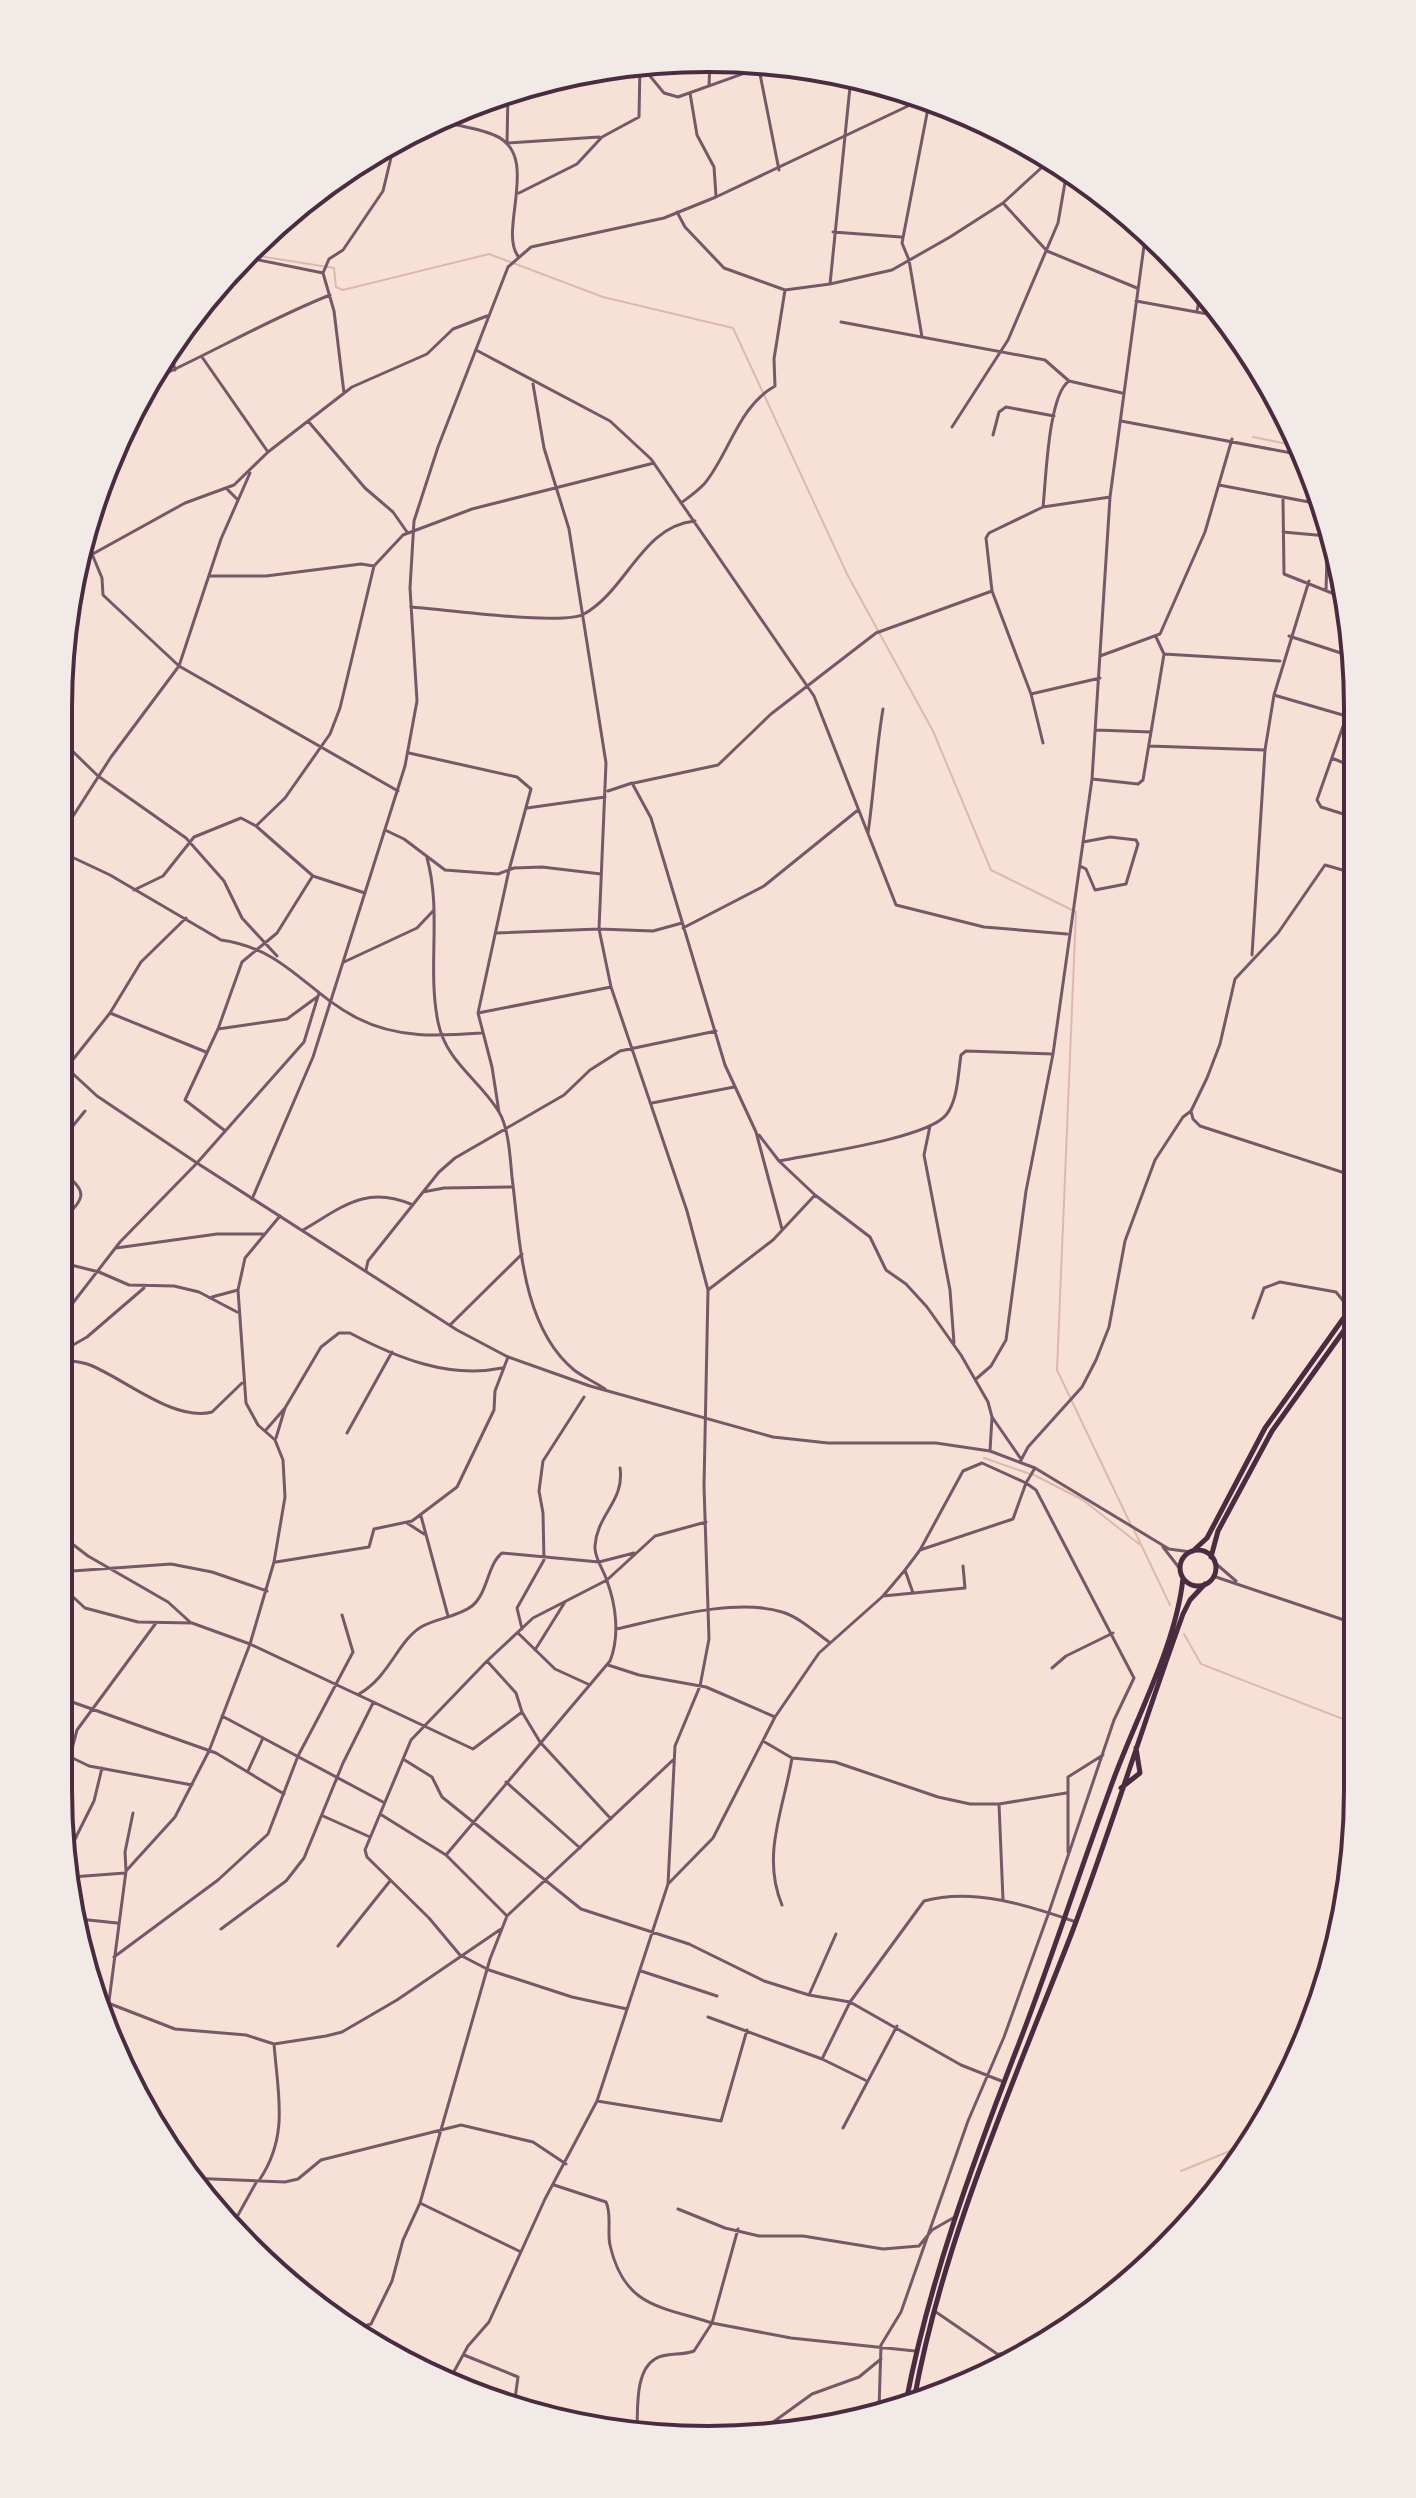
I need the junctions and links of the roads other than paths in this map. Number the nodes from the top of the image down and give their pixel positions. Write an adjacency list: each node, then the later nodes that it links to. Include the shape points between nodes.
1 (710, 72): 6 (street)
2 (747, 73): 6 (street)
3 (760, 74): 18 (street)
4 (649, 75): 8 (street, via 664,93)
5 (640, 76): 13 (street, via 641,115)
6 (709, 86): 8 (street)
7 (850, 88): 14 (street)
8 (690, 93): 21 (street, via 697,135 714,167)
9 (508, 105): 15 (street)
10 (912, 106): 14 (street)
11 (926, 111): 25 (street)
12 (454, 125): 15 (street, via 493,134)
13 (602, 137): 15 (street); 20 (street, via 577,164)
14 (845, 139): 18 (street); 24 (street)
15 (507, 145): 20 (street)
16 (391, 156): 31 (street, via 383,191)
17 (1042, 167): 22 (street)
18 (779, 170): 21 (street)
19 (1065, 182): 27 (street)
20 (519, 193): 28 (street, via 512,238)
21 (716, 197): 23 (street)
22 (1003, 203): 27 (street); 30 (street)
23 (677, 212): 28 (street, via 546,243); 34 (street, via 724,268)
24 (833, 232): 25 (street); 32 (street)
25 (903, 237): 30 (street)
26 (1144, 245): 33 (street)
27 (1047, 251): 33 (street); 44 (street)
28 (518, 256): 40 (street, via 502,278)
29 (257, 260): 31 (street)
30 (909, 260): 32 (street, via 883,273); 42 (street)
31 (323, 273): 35 (street)
32 (830, 284): 34 (street)
33 (1137, 288): 36 (street)
34 (785, 290): 69 (street, via 775,386 750,408 707,480)
35 (330, 295): 45 (street); 51 (street)
36 (1136, 301): 38 (street); 52 (street)
37 (1198, 304): 38 (street)
38 (1197, 311): 39 (street)
39 (1206, 313)
40 (487, 316): 43 (street); 51 (street, via 453,329 427,354 364,379)
41 (841, 322): 42 (street)
42 (922, 337): 44 (street)
43 (475, 349): 50 (street); 73 (street)
44 (1001, 351): 49 (street, via 1045,360); 56 (street)
45 (202, 357): 47 (street); 59 (street)
46 (174, 364): 47 (street)
47 (175, 370): 48 (street)
48 (168, 373)
49 (1069, 381): 52 (street); 53 (street, via 1061,388)
50 (533, 384): 61 (street, via 610,421); 65 (street)
51 (344, 393): 55 (street)
52 (1122, 393): 54 (street)
53 (1054, 416): 57 (street, via 1006,407 999,412); 71 (street)
54 (1120, 420): 58 (street); 66 (street)
55 (308, 421): 59 (street); 73 (street)
56 (952, 427)
57 (993, 435)
58 (1232, 439): 60 (street); 63 (street)
59 (268, 452): 62 (street)
60 (1290, 452)
61 (654, 463): 65 (street); 69 (street)
62 (251, 471): 64 (street); 68 (street)
63 (1219, 485): 67 (street); 87 (street, via 1205,532)
64 (227, 489): 68 (street); 76 (street, via 185,503)
65 (554, 490): 73 (street, via 472,509); 85 (street, via 569,529)
66 (1110, 497): 71 (street); 90 (street)
67 (1283, 499): 70 (street); 74 (street)
68 (239, 501): 79 (street)
69 (681, 503): 72 (street)
70 (1310, 503)
71 (1043, 507): 81 (street, via 989,533)
72 (695, 521): 85 (street, via 666,529); 94 (street)
73 (410, 531): 78 (street); 84 (street)
74 (1283, 532): 75 (street); 80 (street, via 1282,571)
75 (1320, 535)
76 (92, 554): 92 (street, via 103,595)
77 (1327, 562): 82 (street)
78 (374, 566): 79 (street); 104 (street, via 340,708)
79 (210, 576): 92 (street)
80 (1309, 581): 82 (street); 86 (street)
81 (992, 591): 94 (street, via 876,633); 95 (street)
82 (1326, 592): 83 (street)
83 (1334, 595)
84 (411, 607): 85 (street, via 543,619); 107 (street, via 417,701)
85 (583, 615): 114 (street)
86 (1289, 636): 88 (street); 91 (street)
87 (1156, 637): 89 (street); 90 (street)
88 (1342, 653)
89 (1164, 654): 91 (street); 101 (street)
90 (1100, 656): 93 (street)
91 (1282, 662): 96 (street)
92 (179, 666): 104 (street); 110 (street)
93 (1100, 678): 95 (street); 100 (street)
94 (807, 687): 112 (street, via 718,765); 117 (street, via 823,713)
95 (1031, 694): 102 (street)
96 (1274, 695): 98 (street); 105 (street)
97 (883, 709): 122 (street)
98 (1344, 715)
99 (1344, 722): 108 (street)
100 (1096, 730): 101 (street); 111 (street)
101 (1151, 732): 103 (street)
102 (1043, 743)
103 (1149, 746): 105 (street); 111 (street, via 1140,783)
104 (321, 749): 113 (street); 120 (street, via 285,798)
105 (1265, 750): 144 (street)
106 (72, 751): 110 (street)
107 (409, 753): 113 (street); 116 (street, via 524,780 531,789)
108 (1332, 758): 109 (street); 118 (street, via 1318,804)
109 (1344, 763)
110 (98, 776): 119 (street); 123 (street)
111 (1092, 779): 124 (street)
112 (632, 783): 114 (street); 138 (street, via 655,828)
113 (398, 791): 121 (street)
114 (608, 791): 115 (street)
115 (605, 797): 116 (street); 131 (street)
116 (527, 808): 129 (street)
117 (858, 810): 122 (street); 138 (street, via 764,886)
118 (1344, 814)
119 (72, 817)
120 (256, 826): 123 (street, via 238,819); 132 (street)
121 (385, 830): 126 (street); 135 (street)
122 (868, 833): 141 (street, via 899,908 984,927)
123 (189, 842): 134 (street, via 163,876); 142 (street, via 224,881 242,918)
124 (1083, 842): 127 (street); 127 (street, via 1110,837 1138,844 1126,884 1095,890)
125 (72, 858): 134 (street)
126 (427, 858): 128 (street); 133 (street)
127 (1080, 866): 141 (street)
128 (443, 870): 129 (street); 133 (street)
129 (509, 870): 131 (street, via 542,867); 140 (street)
130 (1344, 871): 144 (street, via 1325,865 1278,933)
131 (601, 874): 139 (street)
132 (313, 876): 135 (street); 142 (street)
133 (433, 880): 136 (street)
134 (134, 890): 137 (street)
135 (365, 893): 146 (street)
136 (434, 910): 146 (street, via 417,928); 155 (street)
137 (186, 918): 143 (street, via 221,940); 150 (street, via 141,962)
138 (682, 926): 139 (street); 153 (street)
139 (599, 929): 140 (street); 147 (street)
140 (496, 933): 151 (street)
141 (1067, 934): 158 (street)
142 (266, 943): 143 (street); 145 (street)
143 (257, 949): 145 (street); 152 (street, via 242,962)
144 (1252, 957): 164 (street, via 1235,979 1220,1044)
145 (279, 959): 148 (street)
146 (344, 962): 149 (street)
147 (611, 987): 151 (street); 156 (street)
148 (318, 995): 149 (street); 152 (street, via 287,1019); 169 (street, via 304,1042)
149 (332, 1001): 155 (street, via 378,1026); 178 (street)
150 (110, 1013): 157 (street); 159 (street)
151 (478, 1013): 154 (street)
152 (218, 1029): 157 (street)
153 (716, 1031): 156 (street); 161 (street)
154 (483, 1033): 155 (street); 165 (street)
155 (442, 1036): 165 (street, via 457,1064)
156 (633, 1047): 162 (street); 168 (street, via 611,1056 564,1095)
157 (206, 1052): 169 (street, via 184,1102)
158 (1053, 1054): 167 (street, via 963,1053 948,1113); 207 (street, via 1026,1191 1006,1340)
159 (72, 1061)
160 (72, 1074): 172 (street)
161 (734, 1087): 162 (street); 170 (street)
162 (652, 1103): 192 (street)
163 (85, 1111): 166 (street)
164 (1191, 1111): 173 (street, via 1200,1126); 218 (street, via 1155,1160 1125,1241 1109,1327 1096,1360 1074,1397)
165 (499, 1112): 168 (street)
166 (72, 1124)
167 (930, 1126): 171 (street); 201 (street, via 924,1155 950,1290)
168 (505, 1129): 175 (street); 176 (street, via 443,1167)
169 (224, 1130): 172 (street)
170 (756, 1132): 171 (street); 182 (street)
171 (779, 1161): 177 (street)
172 (197, 1163): 178 (street); 185 (street)
173 (1344, 1173)
174 (72, 1180): 180 (street, via 82,1197)
175 (513, 1187): 176 (street); 186 (street)
176 (423, 1192): 179 (street)
177 (815, 1195): 182 (street); 201 (street, via 870,1237 886,1270 915,1292)
178 (252, 1199): 181 (street)
179 (413, 1205): 183 (street, via 388,1195 370,1195); 188 (street)
180 (72, 1209)
181 (280, 1216): 183 (street); 184 (street)
182 (782, 1229): 192 (street)
183 (303, 1230): 188 (street)
184 (263, 1234): 185 (street, via 217,1234); 191 (street, via 245,1258)
185 (115, 1248): 189 (street)
186 (522, 1254): 199 (street); 209 (street, via 544,1330 572,1368)
187 (72, 1265): 189 (street)
188 (365, 1271): 199 (street)
189 (99, 1272): 190 (street); 195 (street)
190 (146, 1286): 193 (street, via 174,1286); 202 (street)
191 (238, 1290): 193 (street); 196 (street)
192 (708, 1290): 213 (street)
193 (212, 1297): 196 (street)
194 (1344, 1302): 198 (street, via 1336,1292 1280,1282 1264,1288)
195 (72, 1305)
196 (239, 1312): 208 (street)
197 (1344, 1315): 229 (highway, via 1265,1428 1207,1538)
198 (1253, 1318)
199 (450, 1325): 204 (street)
200 (1344, 1330): 232 (highway, via 1272,1431 1218,1531)
201 (954, 1344): 207 (street)
202 (72, 1346)
203 (392, 1352): 206 (street, via 453,1372); 211 (street, via 339,1333 321,1347); 215 (street)
204 (508, 1357): 206 (street); 209 (street)
205 (72, 1361): 208 (street, via 86,1363 186,1412 212,1412)
206 (504, 1368): 222 (street, via 494,1410 457,1487)
207 (976, 1379): 212 (street)
208 (242, 1383): 214 (street, via 250,1414)
209 (608, 1391): 213 (street)
210 (584, 1397): 231 (street, via 543,1461 539,1497)
211 (285, 1408): 214 (street); 216 (street)
212 (992, 1417): 217 (street); 218 (street)
213 (708, 1421): 217 (street, via 799,1441 936,1443); 223 (street)
214 (265, 1431): 216 (street)
215 (347, 1433)
216 (275, 1440): 233 (street, via 283,1460 285,1497)
217 (990, 1451): 218 (street)
218 (1020, 1460): 220 (street)
219 (620, 1468): 234 (street, via 621,1491 601,1519 595,1546)
220 (1035, 1468): 221 (street); 227 (street)
221 (1026, 1483): 228 (street, via 1013,1519); 228 (street, via 990,1465 968,1466); 259 (street, via 1036,1490)
222 (421, 1516): 224 (street); 225 (street)
223 (706, 1522): 230 (street, via 655,1536); 250 (street)
224 (407, 1523): 225 (street); 233 (street, via 374,1529 369,1547)
225 (424, 1534): 252 (street)
226 (72, 1543): 236 (street)
227 (1158, 1543): 229 (street); 237 (street)
228 (920, 1550): 238 (street)
229 (1192, 1551): 232 (highway, via 1203,1551); 237 (highway)
230 (637, 1552): 234 (street); 242 (street)
231 (544, 1560): 234 (street); 252 (street, via 502,1553 473,1605); 256 (street, via 517,1608)
232 (1213, 1560): 240 (highway); 243 (street)
233 (274, 1562): 245 (street)
234 (599, 1562): 242 (street)
235 (963, 1566): 246 (street, via 965,1588)
236 (107, 1567): 239 (street); 245 (street, via 171,1564); 255 (street, via 168,1602)
237 (1180, 1569): 241 (highway)
238 (905, 1570): 246 (street); 248 (street)
239 (72, 1571)
240 (1213, 1576): 243 (street); 244 (highway)
241 (1183, 1578): 244 (highway, via 1193,1585); 320 (highway, via 1176,1612)
242 (607, 1580): 249 (street); 257 (street)
243 (1239, 1583): 253 (street)
244 (1205, 1584): 281 (highway, via 1183,1614)
245 (267, 1591): 261 (street)
246 (913, 1593): 248 (street)
247 (72, 1596): 254 (street, via 85,1608 125,1620)
248 (883, 1596): 260 (street)
249 (566, 1599): 256 (street); 262 (street)
250 (708, 1611): 257 (street); 260 (street, via 783,1612); 268 (street)
251 (342, 1615): 266 (street, via 353,1649)
252 (448, 1616): 269 (street, via 422,1626 377,1682)
253 (1344, 1620)
254 (157, 1622): 255 (street); 272 (street)
255 (192, 1623): 261 (street)
256 (522, 1629): 258 (street)
257 (616, 1629): 264 (street)
258 (518, 1633): 262 (street); 263 (street)
259 (1113, 1633): 265 (street); 283 (street, via 1134,1678)
260 (829, 1642): 275 (street)
261 (250, 1644): 266 (street); 274 (street)
262 (535, 1650): 267 (street, via 555,1669)
263 (487, 1661): 273 (street, via 516,1693); 276 (street)
264 (607, 1665): 267 (street); 268 (street)
265 (1052, 1668)
266 (336, 1683): 269 (street); 284 (street)
267 (590, 1685): 279 (street)
268 (700, 1686): 275 (street); 288 (street)
269 (359, 1694): 271 (street)
270 (72, 1701): 272 (street)
271 (374, 1701): 276 (street); 291 (street)
272 (93, 1707): 280 (street); 282 (street)
273 (522, 1712): 276 (street, via 473,1749); 279 (street)
274 (222, 1716): 277 (street); 282 (street)
275 (775, 1717): 278 (street)
276 (428, 1725): 287 (street, via 411,1740)
277 (263, 1738): 284 (street); 290 (street)
278 (763, 1741): 286 (street); 315 (street, via 713,1838)
279 (540, 1742): 292 (street); 302 (street)
280 (72, 1746)
281 (1136, 1747): 294 (highway); 294 (highway, via 1140,1773)
282 (209, 1751): 290 (street); 293 (street)
283 (1103, 1755): 295 (street, via 1069,1775); 310 (street)
284 (298, 1756): 291 (street); 296 (street)
285 (72, 1757): 289 (street)
286 (792, 1758): 298 (street, via 851,1766 938,1797); 317 (street, via 786,1801 775,1830 773,1883)
287 (403, 1759): 297 (street); 303 (street, via 430,1775 442,1797)
288 (673, 1760): 302 (street); 315 (street)
289 (102, 1768): 293 (street); 306 (street)
290 (248, 1773): 296 (street)
291 (338, 1779): 297 (street); 301 (street)
292 (506, 1782): 303 (street); 308 (street)
293 (192, 1785): 311 (street, via 162,1835)
294 (1120, 1789): 322 (highway)
295 (1066, 1793): 298 (street); 310 (street)
296 (284, 1794): 330 (street, via 272,1828 241,1861)
297 (383, 1802): 300 (street)
298 (999, 1804): 316 (street)
299 (133, 1813): 311 (street)
300 (379, 1813): 305 (street); 309 (street)
301 (323, 1816): 305 (street); 324 (street, via 304,1858 286,1881)
302 (611, 1819): 308 (street)
303 (474, 1821): 309 (street); 314 (street)
304 (73, 1834): 306 (street)
305 (370, 1837): 313 (street, via 365,1854)
306 (76, 1838): 307 (street)
307 (74, 1846)
308 (580, 1848): 314 (street)
309 (446, 1855): 319 (street)
310 (1068, 1856): 318 (street)
311 (126, 1872): 312 (street); 323 (street)
312 (78, 1878)
313 (391, 1880): 328 (street); 329 (street)
314 (545, 1881): 319 (street); 327 (street, via 581,1909)
315 (668, 1884): 327 (street)
316 (1003, 1900): 318 (street); 336 (street, via 958,1897 919,1904)
317 (782, 1905)
318 (1049, 1912): 320 (street); 344 (street)
319 (507, 1916): 325 (street)
320 (1065, 1918): 322 (street); 346 (highway)
321 (85, 1920): 323 (street)
322 (1076, 1922): 361 (highway)
323 (117, 1923): 330 (street)
324 (221, 1929)
325 (501, 1929): 329 (street); 331 (street)
326 (836, 1934): 333 (street)
327 (653, 1935): 332 (street); 333 (street, via 689,1944 755,1977)
328 (338, 1946)
329 (460, 1955): 331 (street); 342 (street, via 342,2032)
330 (114, 1957): 335 (street)
331 (489, 1970): 338 (street); 349 (street)
332 (641, 1971): 334 (street); 338 (street)
333 (809, 1995): 336 (street)
334 (717, 1996)
335 (108, 2000)
336 (850, 2002): 340 (street); 343 (street)
337 (109, 2004): 342 (street, via 175,2029 246,2035)
338 (628, 2009): 347 (street)
339 (708, 2017): 341 (street)
340 (897, 2026): 344 (street); 345 (street)
341 (747, 2030): 343 (street); 347 (street, via 721,2121)
342 (274, 2044): 352 (street, via 281,2121 274,2157)
343 (822, 2059): 345 (street)
344 (985, 2075): 346 (street); 359 (street)
345 (867, 2080): 348 (street)
346 (1004, 2082): 357 (highway)
347 (597, 2101): 350 (street)
348 (843, 2128)
349 (443, 2131): 350 (street, via 468,2125 525,2139); 352 (street, via 315,2162 298,2179); 354 (street)
350 (566, 2164): 353 (street)
351 (204, 2178): 352 (street)
352 (258, 2180): 356 (street)
353 (554, 2185): 360 (street); 362 (street, via 606,2202 611,2247 634,2294)
354 (420, 2203): 360 (street); 363 (street, via 392,2281)
355 (678, 2209): 358 (street)
356 (237, 2217)
357 (957, 2217): 359 (street); 365 (highway)
358 (738, 2229): 359 (street, via 759,2236 851,2241 883,2249 915,2248); 362 (street)
359 (932, 2230): 364 (street, via 901,2312)
360 (521, 2252): 368 (street, via 489,2322)
361 (933, 2310): 365 (highway); 366 (street)
362 (712, 2323): 364 (street, via 791,2338); 376 (street, via 694,2351 654,2359 638,2396)
363 (367, 2326)
364 (881, 2345): 365 (street); 370 (street)
365 (919, 2352): 372 (highway); 373 (highway)
366 (995, 2353): 367 (street); 369 (street)
367 (1002, 2353)
368 (464, 2355): 371 (street); 374 (street, via 518,2377)
369 (998, 2355)
370 (881, 2359): 375 (street); 377 (street, via 859,2377 812,2394)
371 (454, 2373)
372 (915, 2391)
373 (908, 2393)
374 (515, 2396)
375 (879, 2402)
376 (637, 2422)
377 (772, 2423)

